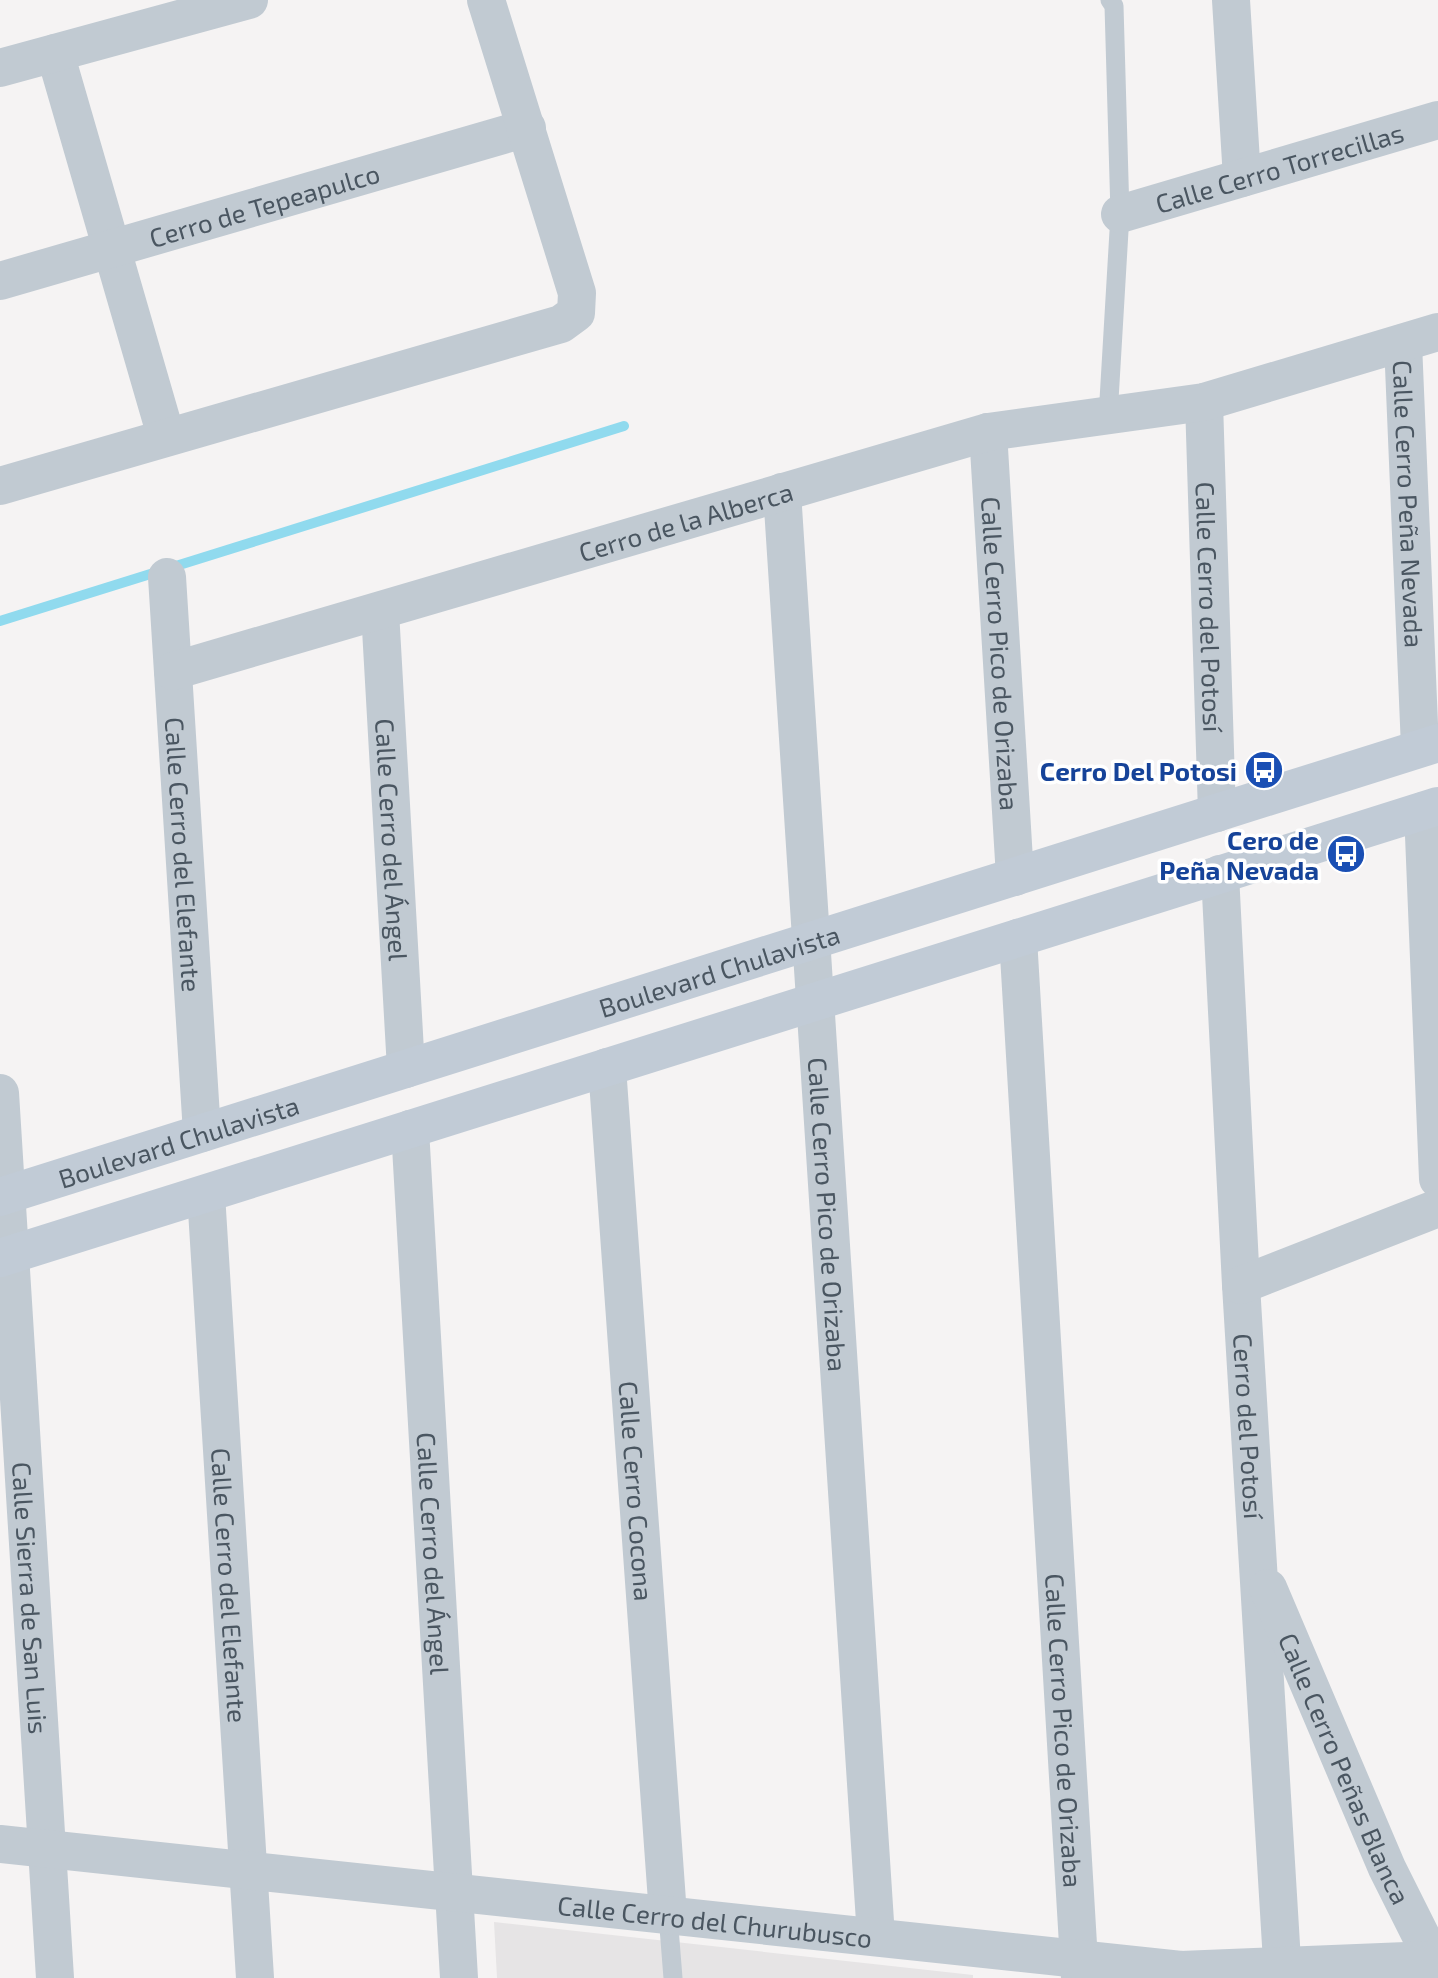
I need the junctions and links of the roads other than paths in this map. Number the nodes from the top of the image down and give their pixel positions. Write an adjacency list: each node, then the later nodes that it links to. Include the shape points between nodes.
1 (249, 0): 5 (street)
2 (486, 0): 8 (street)
3 (1110, 0): 10 (lane, via 1114,6)
4 (1231, 0): 9 (street)
5 (55, 53): 6 (street); 11 (street)
6 (0, 68)
7 (1438, 121): 9 (street, Calle Cerro Torrecillas)
8 (527, 128): 11 (street, Cerro de Tepeapulco); 17 (street, via 578,293 576,313 561,324)
9 (1242, 178): 10 (street, Calle Cerro Torrecillas)
10 (1120, 214): 15 (lane)
11 (111, 247): 12 (street, Cerro de Tepeapulco); 17 (street)
12 (0, 281)
13 (1421, 337): 14 (street, Cerro de la Alberca); 23 (street, Calle Cerro Peña Nevada)
14 (1204, 402): 15 (street, Cerro de la Alberca); 25 (street, Calle Cerro del Potosí)
15 (1108, 417): 16 (street, Cerro de la Alberca)
16 (988, 432): 19 (street, Cerro de la Alberca); 27 (street, Calle Cerro Pico de Orizaba)
17 (166, 436): 18 (street)
18 (0, 486)
19 (782, 492): 21 (street, Cerro de la Alberca); 29 (street, Calle Cerro Pico de Orizaba)
20 (167, 577): 22 (street, Calle Cerro del Elefante)
21 (380, 611): 22 (street, Cerro de la Alberca); 32 (street, Calle Cerro del Ángel)
22 (173, 671): 35 (street, Calle Cerro del Elefante)
23 (1429, 745): 25 (main road, Boulevard Chulavista)
24 (1430, 808): 26 (main road); 36 (street)
25 (1217, 813): 27 (main road, Boulevard Chulavista)
26 (1220, 874): 28 (main road); 41 (street, Cerro del Potosí)
27 (1015, 877): 29 (main road, Boulevard Chulavista)
28 (1018, 938): 30 (main road); 50 (street, Calle Cerro Pico de Orizaba)
29 (811, 941): 30 (street, Calle Cerro Pico de Orizaba); 32 (main road, Boulevard Chulavista)
30 (815, 1002): 31 (main road); 48 (street, Calle Cerro Pico de Orizaba)
31 (607, 1067): 34 (main road); 47 (street, Calle Cerro Cocona)
32 (406, 1069): 35 (main road, Boulevard Chulavista)
33 (0, 1093): 38 (street, Calle Sierra de San Luis)
34 (410, 1129): 37 (main road); 46 (street, Calle Cerro del Ángel)
35 (202, 1133): 38 (main road, Boulevard Chulavista)
36 (1438, 1179)
37 (206, 1194): 40 (main road); 45 (street, Calle Cerro del Elefante)
38 (3, 1196): 40 (street, Calle Sierra de San Luis)
39 (1438, 1208): 41 (street)
40 (5, 1256): 44 (street, Calle Sierra de San Luis)
41 (1241, 1285): 42 (street, Cerro del Potosí)
42 (1258, 1563): 49 (street, Calle Cerro Peñas Blanca, via 1387,1868); 51 (street, Cerro del Potosí)
43 (0, 1844): 44 (street, Calle Cerro del Churubusco)
44 (47, 1849): 45 (street, Calle Cerro del Churubusco); 52 (street, Calle Sierra de San Luis)
45 (248, 1871): 46 (street, Calle Cerro del Churubusco); 53 (street, Calle Cerro del Elefante)
46 (454, 1892): 47 (street, Calle Cerro del Churubusco); 54 (street, Calle Cerro del Ángel)
47 (668, 1915): 48 (street, Calle Cerro del Churubusco); 55 (lane)
48 (876, 1937): 50 (street, Calle Cerro del Churubusco)
49 (1435, 1965): 51 (street, Calle Cerro del Churubusco)
50 (1080, 1969): 51 (street, Calle Cerro del Churubusco)
51 (1283, 1972)
52 (55, 1978)
53 (255, 1978)
54 (459, 1978)
55 (673, 1978)

